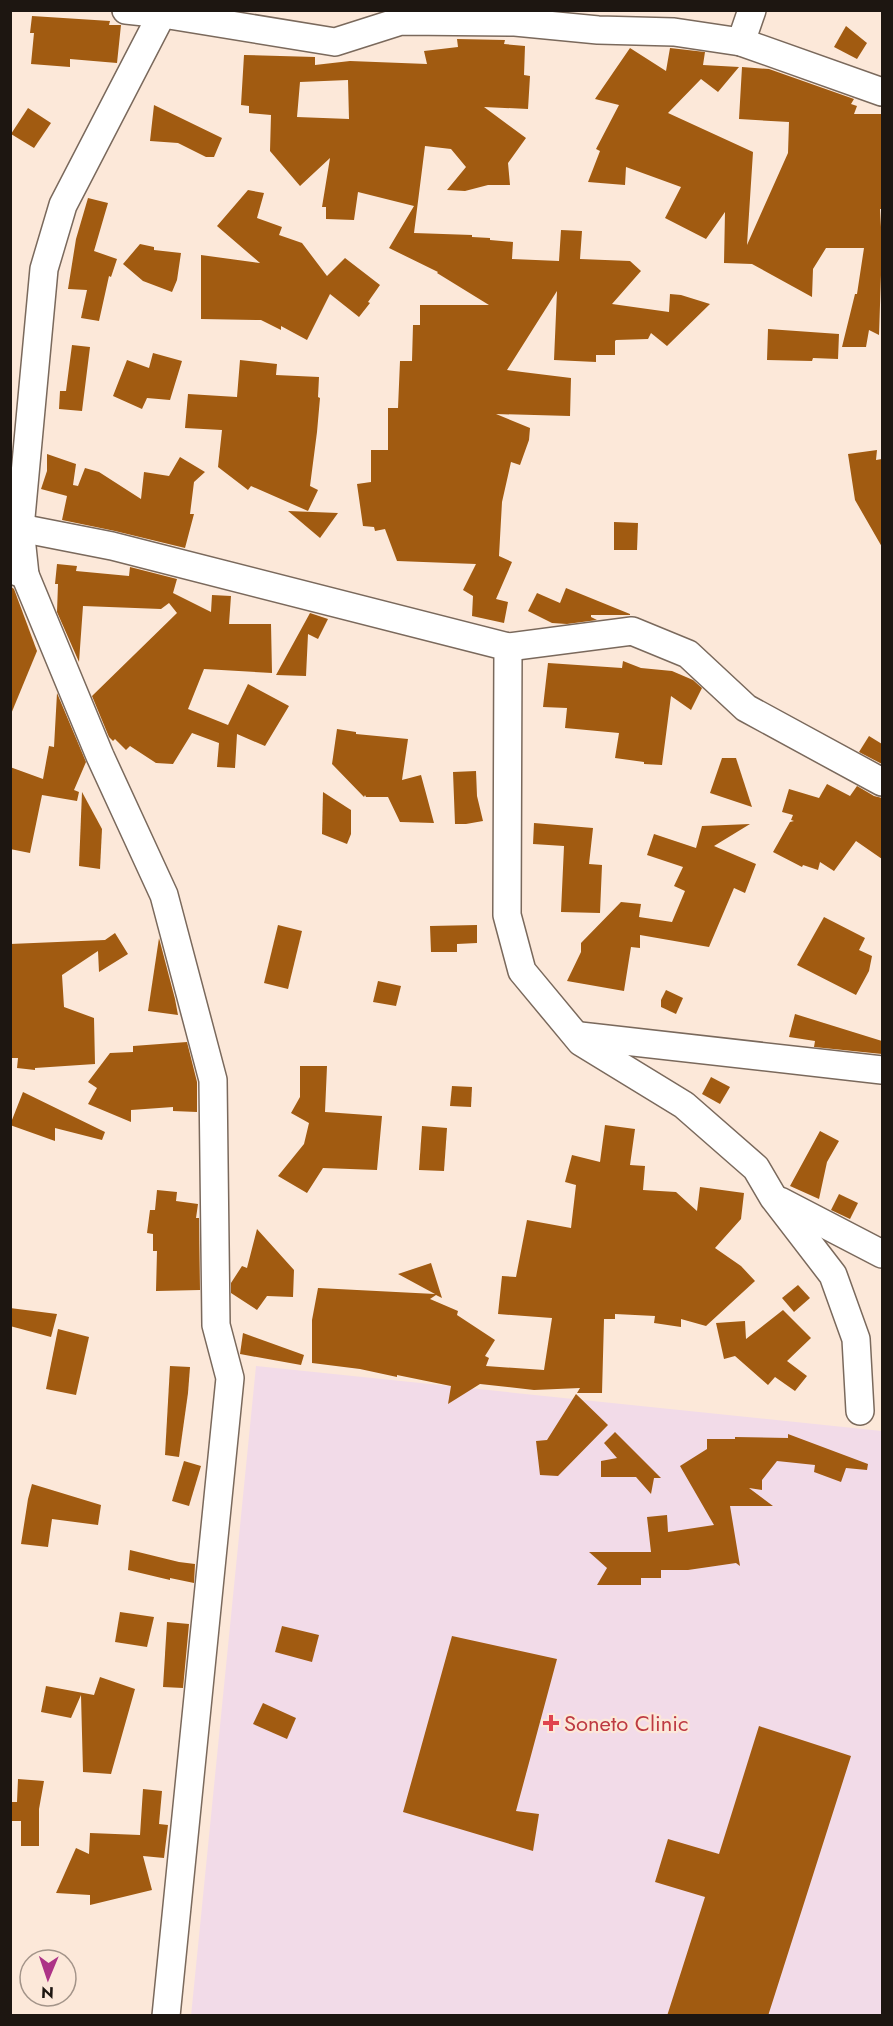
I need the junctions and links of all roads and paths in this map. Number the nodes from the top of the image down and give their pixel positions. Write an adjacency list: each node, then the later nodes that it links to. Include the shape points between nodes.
1 (126, 10): 3 (street)
2 (752, 10): 4 (street)
3 (163, 12): 4 (street, via 335,42 401,21 515,22 674,32); 6 (street, via 63,205 44,269)
4 (741, 42): 5 (street)
5 (882, 92)
6 (15, 527): 7 (street); 8 (street, via 112,546)
7 (18, 572): 15 (street, via 164,895 213,1080 216,1325 230,1378)
8 (508, 647): 9 (street, via 632,631 688,654 746,708); 10 (street, via 507,915 522,971)
9 (882, 782)
10 (576, 1035): 11 (street); 12 (street, via 581,1042 684,1105 756,1168)
11 (882, 1070)
12 (773, 1197): 13 (street); 14 (street, via 833,1275 856,1339)
13 (882, 1250)
14 (860, 1411)
15 (166, 2016)

